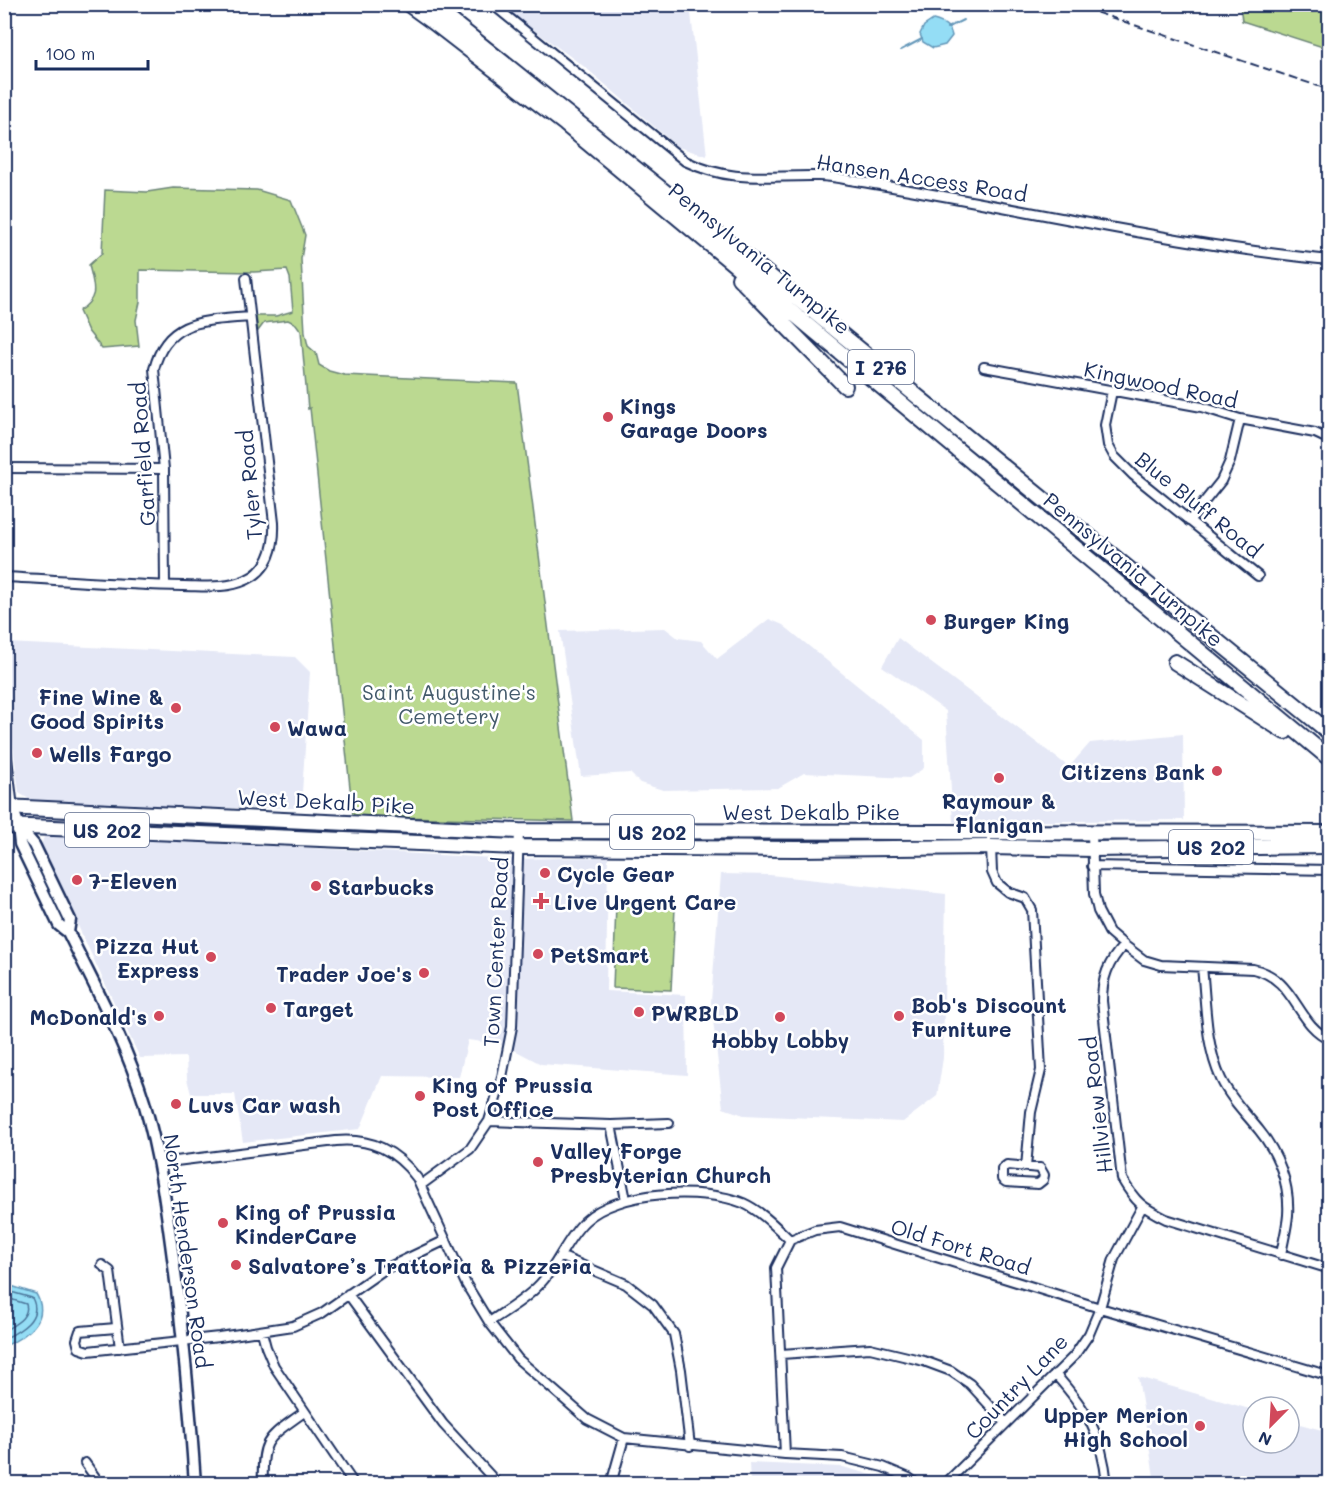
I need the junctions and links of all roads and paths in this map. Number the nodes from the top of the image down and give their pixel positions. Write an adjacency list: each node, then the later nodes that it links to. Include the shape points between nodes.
1 (408, 4): 4 (highway, Pennsylvania Turnpike / I 276, via 565,124)
2 (430, 4): 20 (highway, Pennsylvania Turnpike / I 276, via 746,256)
3 (492, 4): 5 (street, Hansen Access Road, via 685,161 703,170 753,178 821,176 1162,237)
4 (692, 230): 9 (highway); 22 (highway, Pennsylvania Turnpike / I 276)
5 (1329, 260)
6 (246, 278): 7 (street, Tyler Road)
7 (250, 317): 14 (street, Garfield Road, via 195,323 181,328 162,345 153,369); 18 (street, Tyler Road, via 274,523 273,549 259,571 236,584)
8 (984, 366): 10 (street, Kingwood Road)
9 (845, 386)
10 (1112, 391): 11 (street, Kingwood Road); 15 (street, Blue Bluff Road, via 1105,425 1114,456)
11 (1240, 418): 12 (street, Kingwood Road, via 1305,430); 15 (street, via 1221,481)
12 (1329, 440)
13 (4, 468): 14 (street)
14 (164, 469): 18 (street, Garfield Road)
15 (1189, 521): 16 (street, Blue Bluff Road)
16 (1258, 576)
17 (4, 577): 18 (street, Tyler Road)
18 (165, 585)
19 (1175, 662): 22 (highway)
20 (1329, 733)
21 (4, 750): 23 (main road, North Henderson Road)
22 (1329, 761)
23 (8, 808): 24 (highway, West Dekalb Pike / US 202); 26 (main road, North Henderson Road)
24 (293, 821): 25 (highway, West Dekalb Pike / US 202); 30 (highway, via 282,829)
25 (331, 823): 27 (highway, West Dekalb Pike / US 202); 31 (highway)
26 (11, 826): 30 (highway, West Dekalb Pike / US 202); 44 (main road, North Henderson Road, via 114,1027 143,1099)
27 (519, 831): 29 (highway, West Dekalb Pike / US 202); 33 (street, Town Center Road)
28 (1329, 832): 29 (highway, West Dekalb Pike / US 202)
29 (1092, 833): 35 (street)
30 (231, 835): 31 (highway, West Dekalb Pike / US 202)
31 (283, 838): 33 (highway, West Dekalb Pike / US 202)
32 (1329, 846): 35 (highway, West Dekalb Pike / US 202)
33 (519, 847): 34 (highway, West Dekalb Pike / US 202); 41 (street, Town Center Road, via 512,1027)
34 (992, 847): 35 (highway, West Dekalb Pike / US 202); 45 (street, via 992,872 997,883 1025,898 1032,910 1041,1070 1031,1113)
35 (1092, 849): 36 (street)
36 (1092, 866): 37 (street); 38 (street, via 1098,911 1109,932)
37 (1329, 870)
38 (1124, 945): 39 (street, via 1144,960 1161,965); 48 (street, Hillview Road, via 1106,970 1102,1001 1122,1179)
39 (1202, 967): 40 (street, via 1265,972 1286,990 1313,1027); 51 (street, via 1215,1065 1235,1101 1270,1143 1287,1186 1288,1214)
40 (1329, 1039)
41 (489, 1120): 43 (street); 46 (street, Town Center Road, via 470,1149)
42 (669, 1123): 43 (street)
43 (611, 1125): 47 (street)
44 (160, 1163): 46 (street, via 355,1140 390,1151); 60 (main road, North Henderson Road)
45 (1026, 1167): 45 (street, via 1007,1165 1002,1168 1002,1179 1038,1184 1043,1180 1040,1167)
46 (421, 1185): 49 (street)
47 (626, 1200): 50 (street, via 662,1194 719,1197 744,1203); 52 (street, via 586,1220)
48 (1142, 1207): 51 (street, Hillview Road, via 1166,1219); 56 (street, Country Lane, via 1114,1259)
49 (446, 1240): 55 (street, via 384,1269); 57 (street)
50 (790, 1240): 56 (street, Old Fort Road, via 815,1230 840,1227); 62 (street, via 776,1268)
51 (1281, 1255): 54 (street, Hillview Road)
52 (560, 1256): 57 (street, via 540,1285); 68 (street, via 626,1284 653,1305 674,1334)
53 (102, 1265): 58 (street, via 110,1271)
54 (1329, 1269)
55 (348, 1294): 59 (street, via 304,1323); 75 (street, via 443,1424)
56 (1100, 1308): 63 (street, Country Lane, via 1074,1356); 64 (street, Old Fort Road)
57 (489, 1323): 67 (street, via 518,1359 553,1391 587,1419)
58 (116, 1328): 61 (street); 61 (street, via 80,1331 77,1340 79,1348 88,1351)
59 (262, 1332): 60 (street); 65 (street, via 274,1366)
60 (184, 1341): 61 (street); 72 (main road, North Henderson Road)
61 (120, 1348)
62 (781, 1354): 66 (street, via 870,1348 924,1361 951,1371 970,1384); 69 (street)
63 (1055, 1374): 66 (street, Country Lane); 79 (street, via 1091,1420)
64 (1329, 1376)
65 (304, 1412): 73 (street, via 265,1445); 74 (street)
66 (1005, 1422): 78 (street, Country Lane)
67 (624, 1438): 68 (street); 76 (street)
68 (690, 1446): 69 (street)
69 (785, 1454): 77 (street, via 842,1457 883,1467)
70 (85, 1462): 71 (street)
71 (100, 1484)
72 (195, 1484)
73 (263, 1484)
74 (354, 1484)
75 (498, 1484)
76 (611, 1484)
77 (918, 1484)
78 (945, 1484)
79 (1107, 1484)

